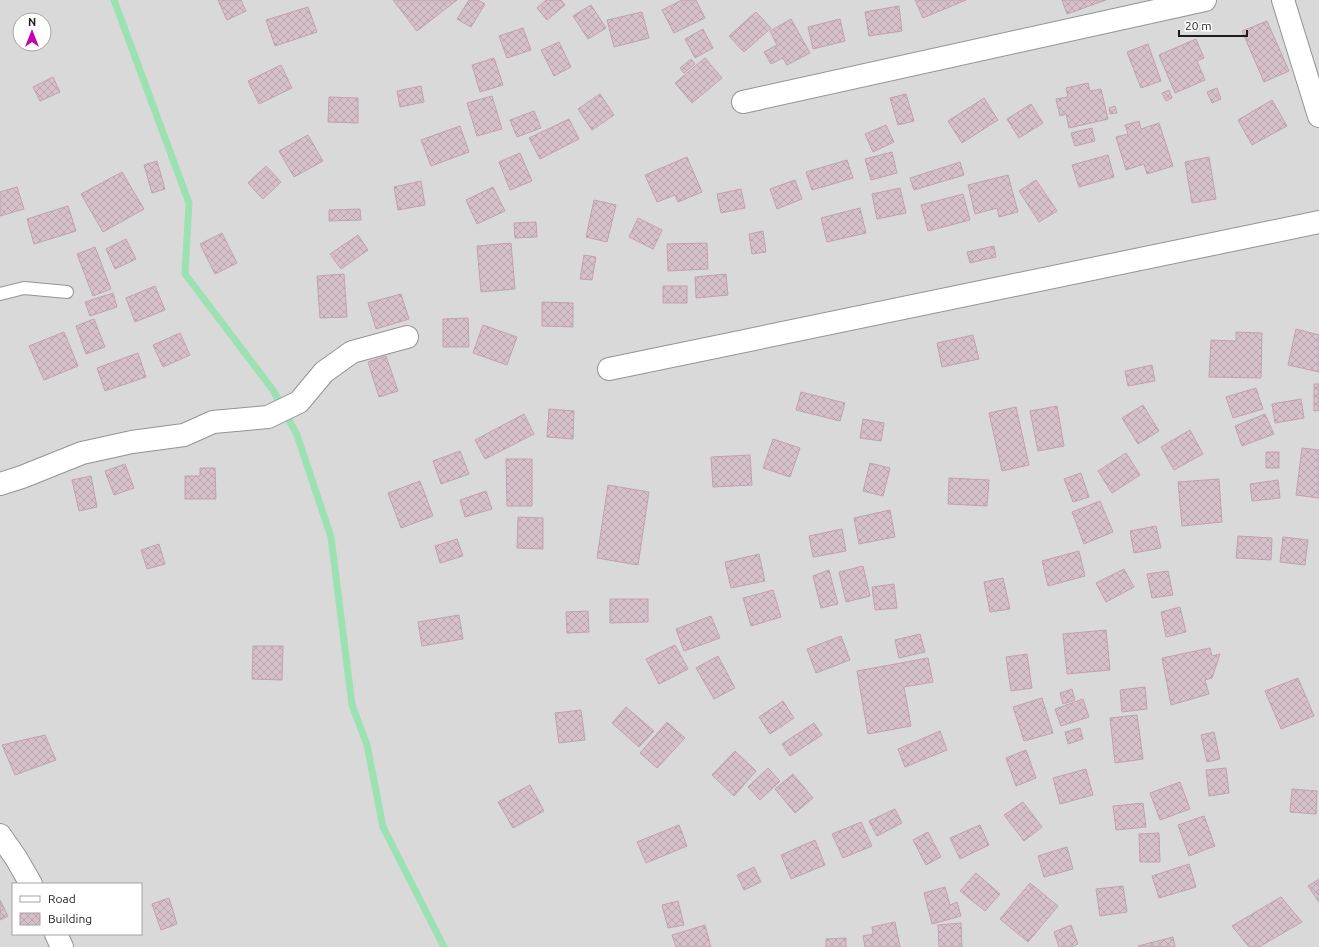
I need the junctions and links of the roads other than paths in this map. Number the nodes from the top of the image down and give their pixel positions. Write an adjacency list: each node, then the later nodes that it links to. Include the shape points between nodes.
1 (1205, 0): 3 (street)
2 (1283, 0): 4 (street)
3 (743, 102)
4 (1319, 116)
5 (1319, 222): 9 (street)
6 (67, 292): 7 (lane, via 24,288)
7 (0, 294)
8 (407, 336): 10 (street, via 352,352 324,372 299,402 268,417 213,422 184,435 132,442 82,453)
9 (609, 369)
10 (0, 484)
11 (0, 835): 12 (street)
12 (30, 883)
13 (56, 935): 14 (street)
14 (62, 947)

